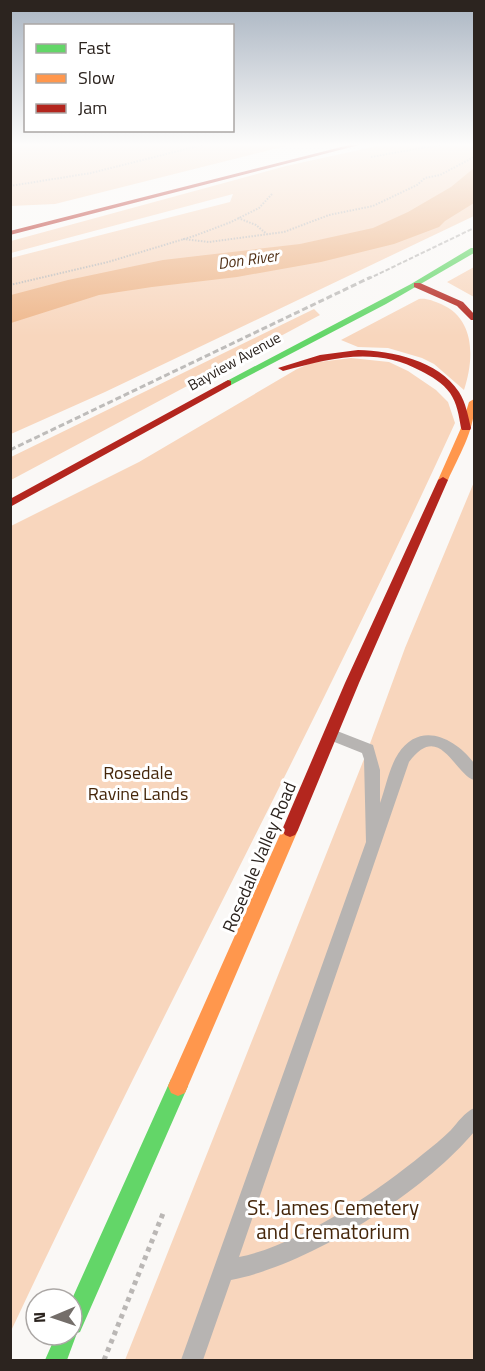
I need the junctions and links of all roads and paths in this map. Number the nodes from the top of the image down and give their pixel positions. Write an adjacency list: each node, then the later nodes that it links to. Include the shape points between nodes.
1 (65, 208): 6 (main road)
2 (108, 208): 7 (main road)
3 (259, 208): 5 (path)
4 (362, 208): 8 (path, via 329,214)
5 (238, 218): 8 (path, via 256,225); 9 (path)
6 (10, 222)
7 (10, 233)
8 (268, 236): 9 (path, via 209,243)
9 (183, 239): 11 (path, via 127,258)
10 (474, 250): 12 (main road, Bayview Avenue)
11 (10, 285)
12 (417, 285): 13 (main road, via 460,304); 14 (main road, Bayview Avenue, via 339,322)
13 (474, 318)
14 (200, 398): 16 (main road, via 309,359 362,352 386,354 410,360 452,389); 17 (main road, Bayview Avenue)
15 (474, 402): 16 (main road, Rosedale Valley Road)
16 (466, 428): 18 (main road, Rosedale Valley Road)
17 (10, 504)
18 (332, 735): 20 (lane, via 368,749 373,776 370,826); 23 (main road, Rosedale Valley Road)
19 (474, 774): 20 (lane, via 450,747 425,741 415,745 403,759)
20 (374, 845): 22 (lane)
21 (474, 1118): 22 (lane, via 432,1162 321,1236 241,1270)
22 (224, 1271): 24 (lane)
23 (84, 1297)
24 (192, 1360)

